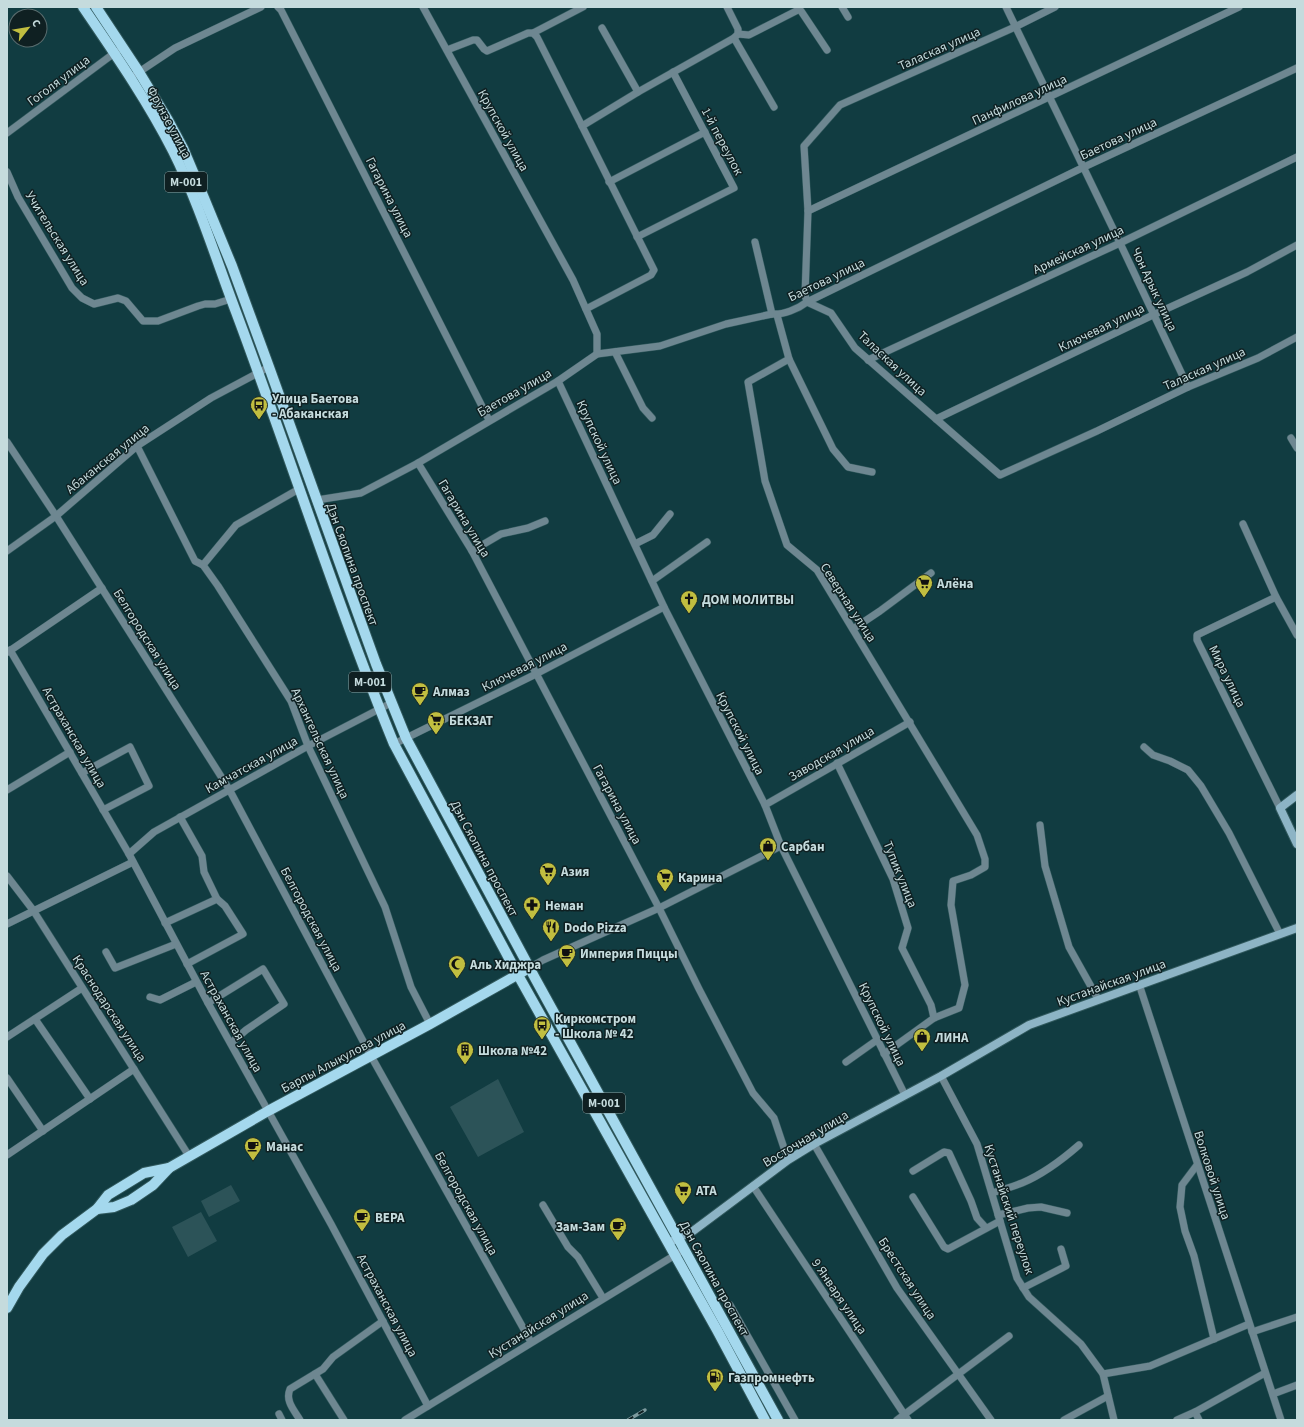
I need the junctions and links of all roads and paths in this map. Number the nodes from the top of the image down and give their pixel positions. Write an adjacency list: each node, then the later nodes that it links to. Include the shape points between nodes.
1 (83, 7): 19 (main road, Фрунзе улица / M-001)
2 (96, 7): 19 (main road, Фрунзе улица / M-001)
3 (261, 7): 22 (street, via 175,48)
4 (278, 7): 54 (street, Гагарина улица)
5 (423, 7): 17 (street, Крупской улица)
6 (583, 7): 15 (street)
7 (727, 7): 16 (street, via 738,29)
8 (842, 7): 12 (street)
9 (1006, 7): 13 (street, Чон Арык улица)
10 (1055, 7): 13 (street, Талаская улица)
11 (1239, 7): 24 (street, Панфилова улица)
12 (848, 17)
13 (1015, 27): 24 (street, Чон Арык улица); 33 (street, Талаская улица, via 840,106 804,146)
14 (602, 28): 23 (street)
15 (533, 33): 17 (street, via 487,51 477,40); 26 (street)
16 (736, 36): 18 (street, via 749,35 798,10); 21 (street); 25 (street)
17 (447, 50): 40 (street, Крупской улица, via 573,280)
18 (827, 50)
19 (119, 51): 22 (main road, Фрунзе улица / M-001); 28 (street, Гоголя улица)
20 (1297, 68): 30 (street, Баетова улица)
21 (673, 72): 23 (street); 27 (street, 1-й переулок)
22 (135, 74): 38 (main road, Фрунзе улица / M-001, via 174,153); 48 (main road, Фрунзе улица / M-001, via 183,148 232,266)
23 (638, 92): 26 (street)
24 (1049, 98): 30 (street, Чон Арык улица); 33 (street, Панфилова улица)
25 (774, 107)
26 (582, 126): 32 (street)
27 (705, 132): 32 (street); 34 (street, 1-й переулок, via 734,188)
28 (7, 133)
29 (1297, 157): 36 (street, Армейская улица)
30 (1084, 167): 36 (street, Чон Арык улица); 39 (street, Баетова улица)
31 (7, 172): 38 (street, Учительская улица, via 18,197 72,288 82,298 94,304 118,298 126,301 143,321 158,321 198,306)
32 (609, 182): 34 (street)
33 (808, 211): 39 (street, Талаская улица, via 805,295)
34 (637, 237): 40 (street, via 654,270 651,275)
35 (755, 242): 42 (street)
36 (1120, 243): 41 (street, Чон Арык улица); 47 (street, Армейская улица)
37 (1297, 245): 41 (street, Ключевая улица, via 1247,272)
38 (231, 299): 49 (main road, Фрунзе улица / M-001)
39 (807, 302): 42 (street, Баетова улица, via 801,307); 47 (street, Талаская улица, via 831,313 855,348)
40 (586, 309): 45 (street, Крупской улица, via 597,334)
41 (1154, 314): 51 (street, Чон Арык улица); 53 (street, Ключевая улица)
42 (774, 315): 44 (street, Баетова улица, via 726,324 660,346); 46 (street)
43 (1297, 336): 51 (street, Талаская улица, via 1258,358)
44 (615, 352): 45 (street, Баетова улица); 52 (street, via 643,408)
45 (597, 354): 50 (street, Баетова улица)
46 (789, 359): 60 (street, via 833,449 848,467); 77 (street, Северная улица, via 748,382 765,481 787,545 817,570)
47 (868, 360): 53 (street, Талаская улица)
48 (269, 366): 49 (street, Абаканская улица); 62 (main road, Дэн Сяопина проспект / M-001)
49 (258, 372): 57 (street, Абаканская улица, via 211,398); 61 (main road, Дэн Сяопина проспект / M-001)
50 (558, 381): 54 (street, Баетова улица); 68 (street, Крупской улица)
51 (1188, 387): 53 (street, Талаская улица, via 1000,475)
52 (652, 418)
53 (936, 419)
54 (490, 420): 59 (street, Баетова улица)
55 (1291, 438): 58 (street)
56 (7, 442): 64 (street, Белгородская улица)
57 (137, 446): 64 (street, Абаканская улица); 71 (street, Архангельская улица, via 194,561)
58 (1297, 448)
59 (418, 463): 62 (street, Баетова улица, via 361,493); 70 (street, Гагарина улица)
60 (872, 472)
61 (299, 489): 71 (street, via 236,525); 82 (main road, Дэн Сяопина проспект / M-001)
62 (316, 500): 81 (main road, Дэн Сяопина проспект / M-001)
63 (670, 514): 68 (street, via 653,535)
64 (56, 516): 69 (street, Абаканская улица); 74 (street, Белгородская улица)
65 (545, 521): 70 (street, via 502,534)
66 (1243, 524): 75 (street)
67 (708, 542): 73 (street)
68 (635, 544): 73 (street, Крупской улица)
69 (7, 551)
70 (472, 552): 80 (street, Гагарина улица)
71 (203, 565): 86 (street, Архангельская улица, via 291,701)
72 (931, 573): 77 (street)
73 (652, 581): 76 (street, Крупской улица)
74 (102, 588): 79 (street); 91 (street, Белгородская улица)
75 (1276, 597): 78 (street); 95 (street, Мира улица, via 1197,635 1197,640)
76 (664, 607): 80 (street, Ключевая улица); 94 (street, Крупской улица)
77 (853, 629): 83 (street, Северная улица)
78 (1297, 635)
79 (9, 651): 88 (street, Астраханская улица)
80 (536, 674): 84 (street, Ключевая улица); 105 (street, Гагарина улица)
81 (391, 703): 82 (street, Камчатская улица); 84 (main road, Дэн Сяопина проспект / M-001)
82 (379, 708): 85 (main road, Дэн Сяопина проспект / M-001); 86 (street, Камчатская улица)
83 (910, 722): 89 (street, Заводская улица); 122 (street, Северная улица, via 977,834 985,859 984,867 953,881 951,905 965,985 960,1008)
84 (406, 738): 85 (street, Ключевая улица); 114 (main road, Дэн Сяопина проспект / M-001)
85 (394, 744): 115 (main road, Дэн Сяопина проспект / M-001)
86 (308, 746): 91 (street, Камчатская улица); 124 (street, Архангельская улица, via 385,908 411,987)
87 (1144, 747): 110 (street, via 1153,755 1188,770 1201,786 1229,833)
88 (70, 752): 90 (street, Астраханская улица); 92 (street)
89 (837, 763): 94 (street, Заводская улица); 122 (street, Тупик улица, via 893,879 908,928 902,948 931,1005)
90 (82, 773): 96 (street, Астраханская улица); 96 (street, via 130,747 149,786)
91 (230, 789): 97 (street, Камчатская улица); 129 (street, Белгородская улица)
92 (7, 790)
93 (1297, 795): 95 (street)
94 (765, 805): 100 (street, Крупской улица)
95 (1280, 808): 99 (street)
96 (103, 810): 101 (street, Астраханская улица)
97 (180, 817): 101 (street, Камчатская улица, via 154,832); 104 (street, via 202,856 204,872)
98 (1040, 825): 120 (street, via 1045,866 1069,947)
99 (1297, 844)
100 (781, 846): 105 (street); 126 (street, Крупской улица)
101 (128, 854): 102 (street, Астраханская улица)
102 (133, 862): 106 (street); 107 (street, Астраханская улица)
103 (7, 876): 106 (street, Краснодарская улица)
104 (216, 899): 107 (street); 113 (street, via 225,906 243,934)
105 (659, 908): 114 (street); 142 (street, Гагарина улица, via 753,1093 774,1118)
106 (33, 910): 108 (street); 118 (street, Краснодарская улица)
107 (165, 923): 111 (street, Астраханская улица)
108 (7, 924)
109 (1297, 928): 110 (street, Кустанайская улица)
110 (1280, 934): 117 (street, Кустанайская улица)
111 (176, 944): 112 (street, via 115,968); 113 (street, Астраханская улица)
112 (106, 952)
113 (187, 964): 116 (street, Астраханская улица)
114 (529, 968): 115 (main road, Барпы Алыкулова улица); 154 (main road, Дэн Сяопина проспект / M-001)
115 (518, 975): 124 (main road, Барпы Алыкулова улица); 155 (main road, Дэн Сяопина проспект / M-001)
116 (196, 982): 119 (street, via 160,1000); 121 (street, Астраханская улица)
117 (1139, 984): 120 (street, Кустанайская улица); 143 (street, Волковой улица)
118 (82, 988): 123 (street); 131 (street, Краснодарская улица)
119 (150, 998)
120 (1098, 999): 132 (street, Кустанайская улица, via 1029,1025)
121 (208, 1003): 127 (street, Астраханская улица); 127 (street, via 263,969 284,1004)
122 (934, 1018): 128 (street)
123 (35, 1019): 125 (street); 135 (street)
124 (430, 1024): 129 (main road, Барпы Алыкулова улица)
125 (7, 1038)
126 (877, 1040): 128 (street, Крупской улица); 130 (street)
127 (231, 1043): 136 (street, Астраханская улица)
128 (884, 1054): 134 (street, Крупской улица)
129 (371, 1056): 136 (main road, Барпы Алыкулова улица); 170 (street, Белгородская улица)
130 (846, 1062)
131 (134, 1069): 135 (street); 141 (street, Краснодарская улица)
132 (941, 1076): 134 (street, Восточная улица); 147 (street, Кустанайский переулок, via 977,1144)
133 (7, 1078): 137 (street)
134 (905, 1095): 138 (street, Восточная улица)
135 (90, 1099): 137 (street)
136 (268, 1111): 141 (main road, Барпы Алыкулова улица); 165 (street, Астраханская улица)
137 (42, 1131): 140 (street)
138 (814, 1144): 142 (street, Восточная улица); 173 (street, Брестская улица, via 897,1288)
139 (1079, 1145): 147 (street, via 1068,1155 1022,1183)
140 (7, 1155)
141 (189, 1156): 144 (main road, Барпы Алыкулова улица)
142 (788, 1160): 146 (street, Восточная улица)
143 (1198, 1165): 166 (street, Волковой улица); 169 (street, via 1182,1185 1180,1207)
144 (169, 1168): 150 (main road, Барпы Алыкулова улица, via 153,1185 131,1200 114,1207); 150 (main road, Барпы Алыкулова улица, via 144,1173 128,1182 108,1195)
145 (913, 1171): 153 (street, via 944,1152 949,1153 977,1218)
146 (753, 1186): 154 (street, Восточная улица, via 693,1231); 180 (street, 9 Января улица)
147 (992, 1193): 152 (street, Кустанайский переулок)
148 (913, 1197): 153 (street, via 948,1250)
149 (543, 1205): 161 (street)
150 (97, 1209): 160 (main road, Барпы Алыкулова улица, via 67,1231)
151 (1067, 1213): 152 (street, via 1041,1207 1028,1208)
152 (999, 1218): 153 (street); 159 (street, Кустанайский переулок, via 1017,1278)
153 (986, 1228)
154 (678, 1238): 155 (street, Восточная улица); 156 (main road, Дэн Сяопина проспект / M-001)
155 (668, 1243): 158 (main road, Дэн Сяопина проспект / M-001)
156 (684, 1249): 158 (street, Кустанайская улица); 186 (main road, Дэн Сяопина проспект / M-001)
157 (1061, 1249): 159 (street, via 1066,1266)
158 (674, 1255): 161 (street, Кустанайская улица); 185 (main road, Дэн Сяопина проспект / M-001)
159 (1023, 1288): 174 (street, Кустанайский переулок, via 1029,1297 1081,1344)
160 (11, 1294): 163 (main road, Барпы Алыкулова улица)
161 (603, 1298): 170 (street, Кустанайская улица)
162 (730, 1305): 187 (street)
163 (7, 1308)
164 (1297, 1317): 167 (street)
165 (383, 1321): 172 (street); 178 (street, Астраханская улица)
166 (1249, 1324): 167 (street, Волковой улица); 169 (street)
167 (1252, 1332): 171 (street, Волковой улица)
168 (1009, 1336): 173 (street)
169 (1214, 1339): 174 (street, via 1150,1366)
170 (531, 1342): 178 (street, Кустанайская улица)
171 (1265, 1373): 176 (street, Волковой улица); 179 (street)
172 (315, 1374): 182 (street, via 290,1389 288,1394 288,1399); 183 (street)
173 (958, 1374): 180 (street); 189 (street, Брестская улица)
174 (1103, 1374): 177 (street)
175 (1297, 1385): 176 (street)
176 (1273, 1394): 181 (street, Волковой улица)
177 (1108, 1396): 190 (street); 191 (street)
178 (428, 1406): 184 (street, Кустанайская улица)
179 (1195, 1412): 192 (street); 193 (street)
180 (906, 1417): 188 (street)
181 (1280, 1419)
182 (300, 1420)
183 (344, 1420)
184 (405, 1420)
185 (765, 1420)
186 (778, 1420)
187 (795, 1420)
188 (897, 1420)
189 (991, 1420)
190 (1064, 1420)
191 (1114, 1420)
192 (1177, 1420)
193 (1199, 1420)

